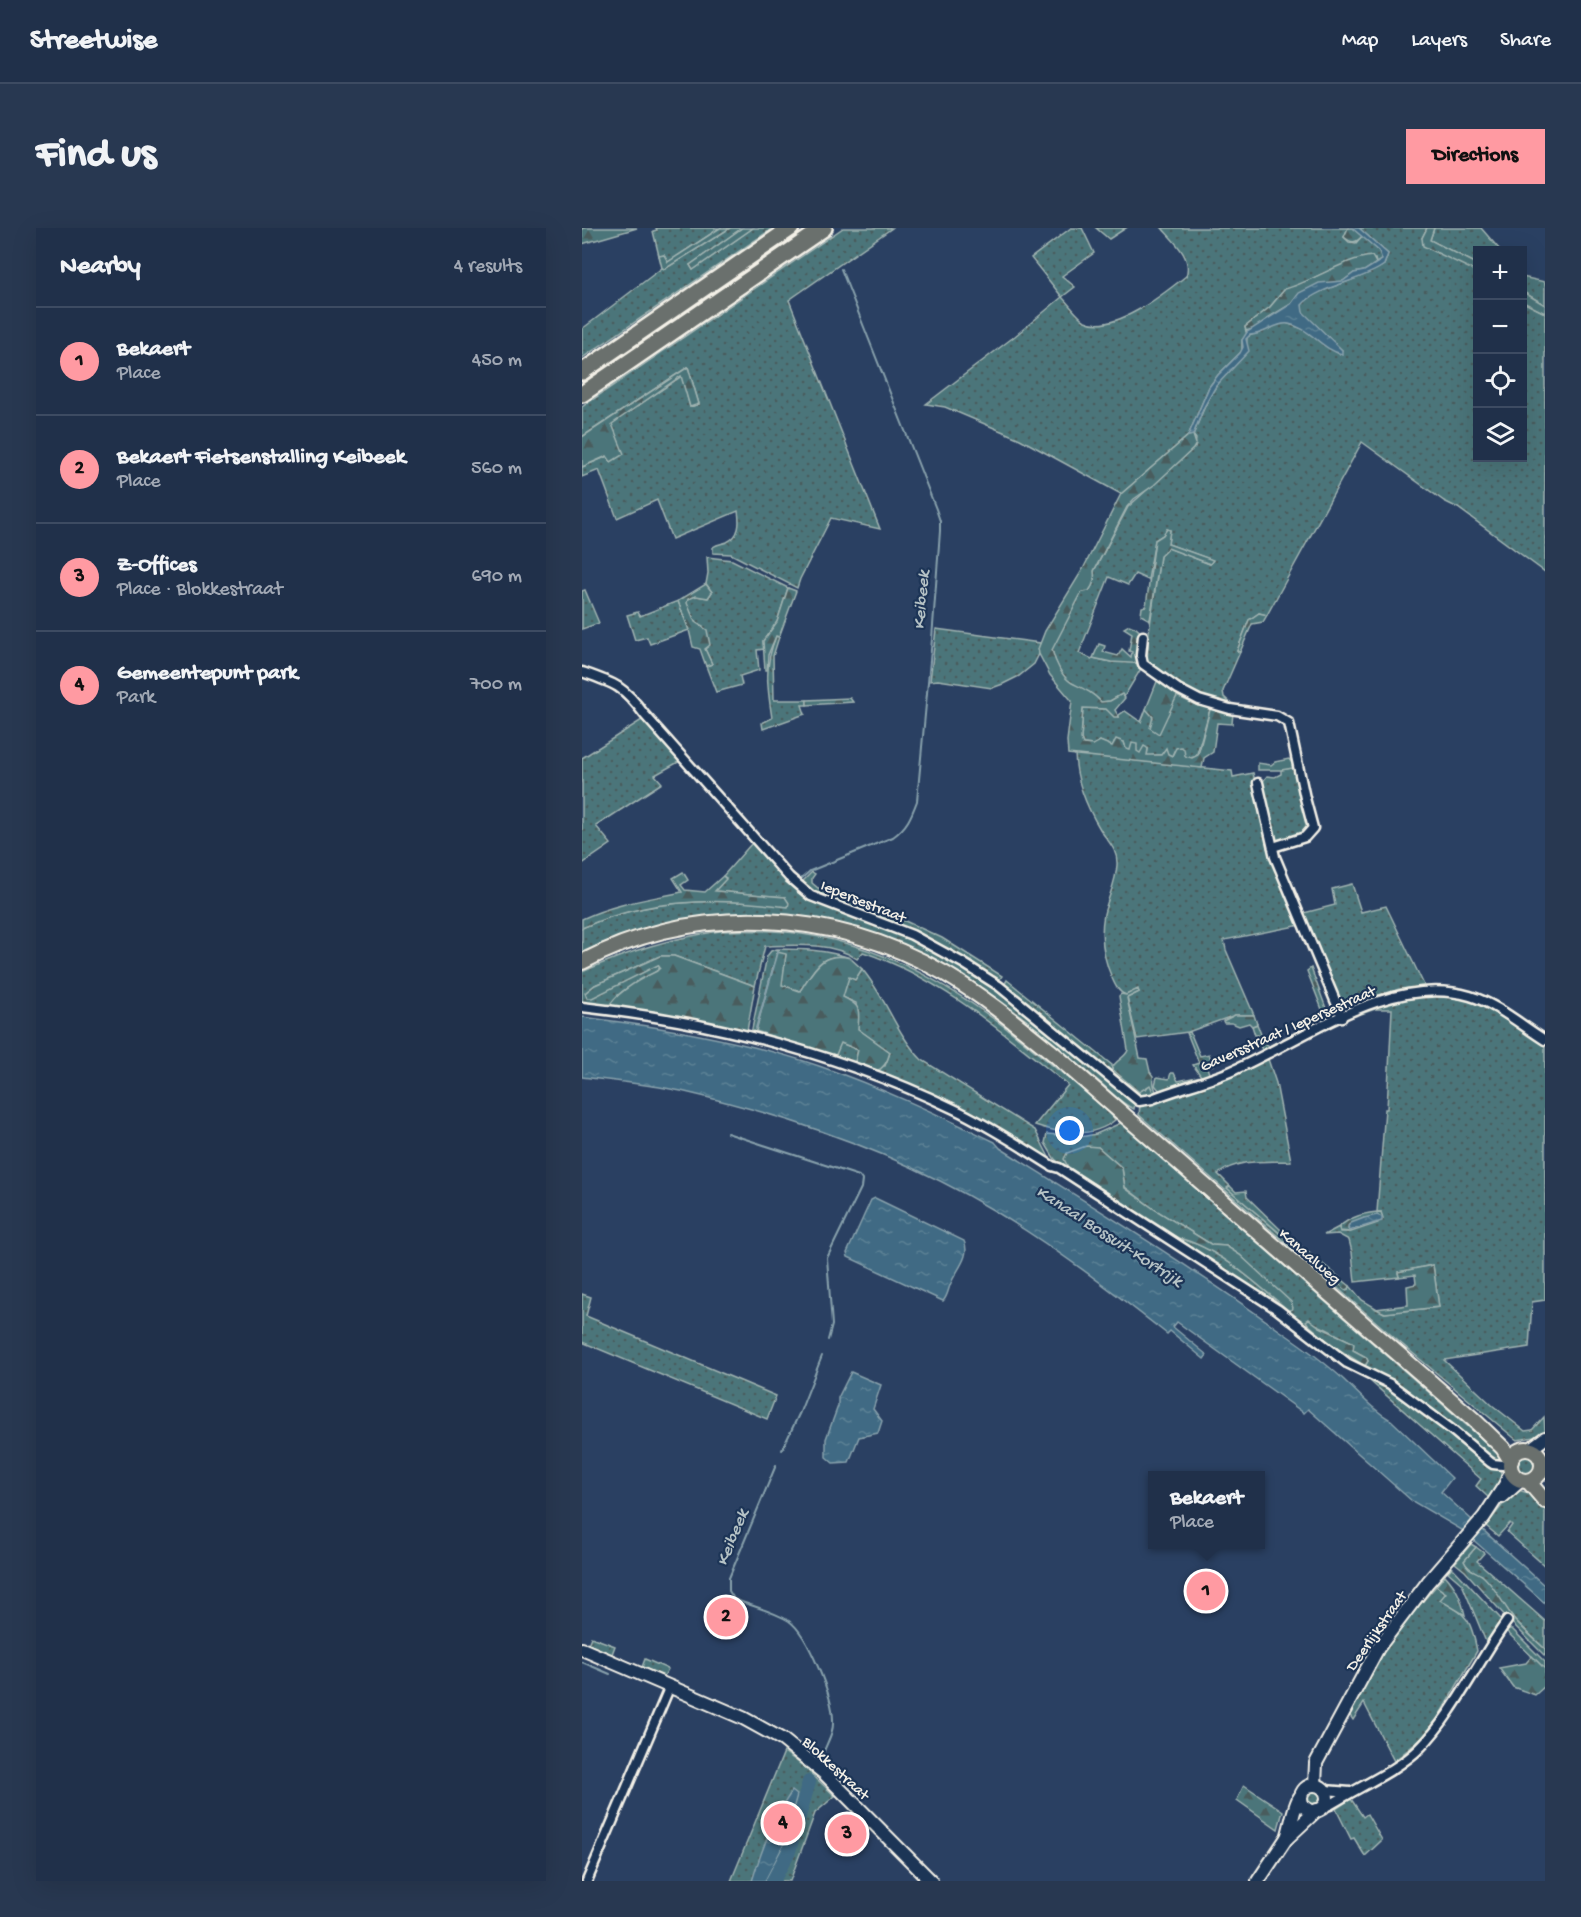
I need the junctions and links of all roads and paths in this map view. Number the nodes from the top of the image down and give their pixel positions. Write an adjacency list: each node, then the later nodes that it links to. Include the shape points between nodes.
1 (791, 228): 3 (highway)
2 (825, 228): 4 (highway)
3 (582, 372)
4 (582, 394)
5 (1143, 636): 8 (street, via 1143,664 1178,689 1199,700 1276,716 1289,723 1313,828 1305,837)
6 (582, 672): 13 (street, Iepersestraat, via 614,684 632,697 804,891 912,935 963,963 1015,998)
7 (1258, 783): 8 (street)
8 (1273, 847): 11 (street)
9 (582, 962): 14 (main road, Kanaalweg, via 642,936 702,923 748,920 821,927 912,957 968,988 1038,1041)
10 (582, 1007): 17 (street, via 747,1036 859,1070 953,1108 1059,1168 1197,1256 1277,1309 1347,1363 1390,1384 1493,1464)
11 (1342, 1017): 12 (street, Gaversstraat / Iepersestraat, via 1404,995 1461,994 1490,1005); 13 (street, Gaversstraat / Iepersestraat, via 1232,1071)
12 (1545, 1040)
13 (1139, 1101)
14 (1473, 1419): 16 (main road, Kanaalweg, via 1507,1442); 17 (main road, Kanaalweg, via 1503,1448)
15 (1545, 1438): 16 (street)
16 (1534, 1451): 17 (main road, via 1514,1455); 18 (main road, via 1541,1466)
17 (1508, 1466): 18 (main road, via 1514,1476); 21 (street, Deerlijkstraat, via 1505,1485)
18 (1529, 1478): 19 (main road); 20 (main road); 21 (street, Deerlijkstraat)
19 (1545, 1490)
20 (1545, 1501)
21 (1487, 1513): 25 (street, Deerlijkstraat, via 1378,1648 1316,1763)
22 (1507, 1621): 26 (street, via 1421,1747)
23 (582, 1649): 24 (street, Blokkestraat)
24 (670, 1686): 30 (street); 31 (street, Blokkestraat, via 730,1712 804,1756)
25 (1320, 1787): 26 (street); 27 (street, via 1306,1787); 28 (street, Deerlijkstraat, via 1327,1798)
26 (1350, 1792): 28 (street)
27 (1300, 1797): 28 (street, via 1305,1808); 29 (street)
28 (1321, 1808): 29 (street)
29 (1286, 1839): 32 (street)
30 (587, 1881)
31 (931, 1881)
32 (1258, 1881)

